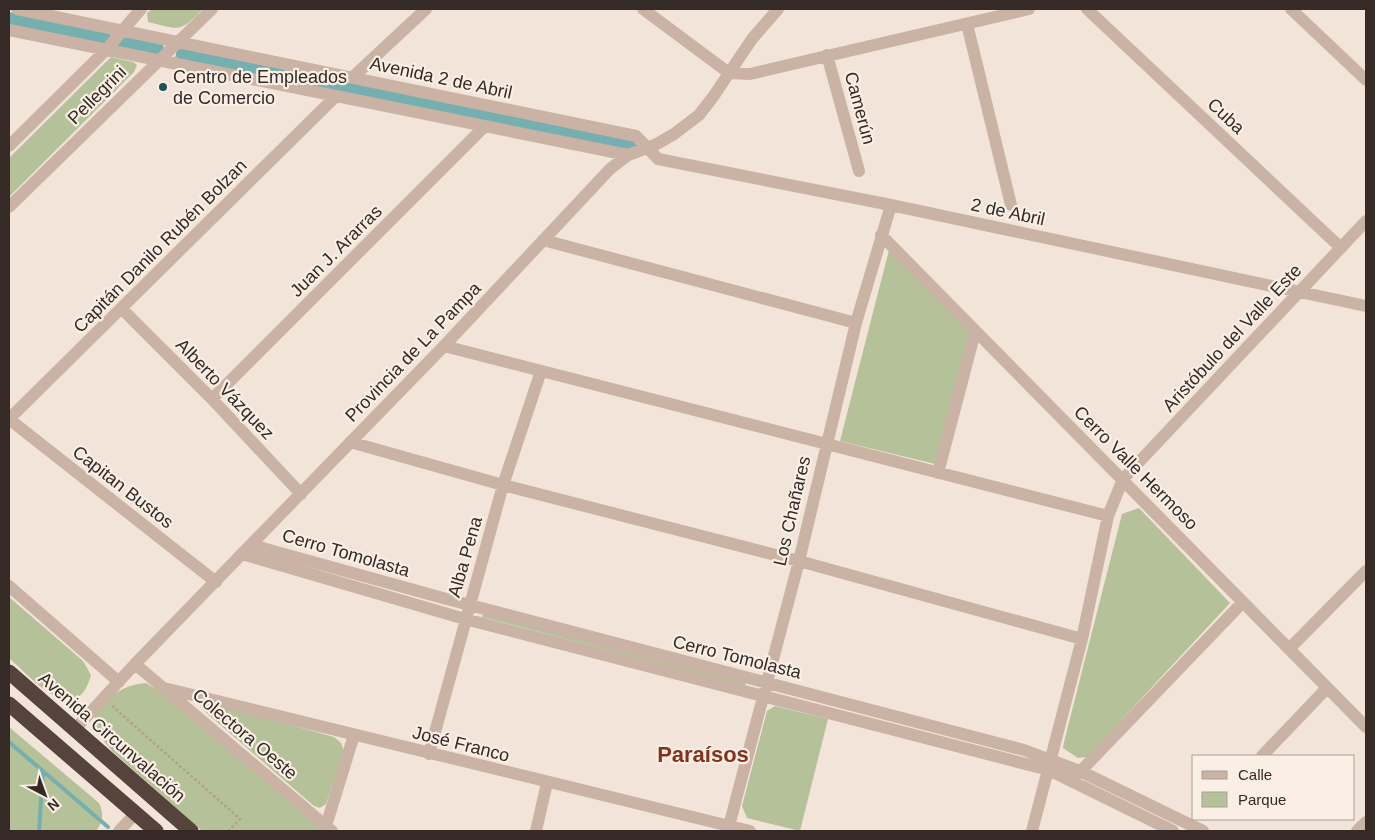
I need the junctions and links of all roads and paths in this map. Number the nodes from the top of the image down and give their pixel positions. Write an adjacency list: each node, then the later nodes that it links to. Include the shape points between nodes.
1 (18, 9): 12 (street, Avenida 2 de Abril)
2 (141, 9): 12 (street, Pellegrini)
3 (212, 9): 13 (street, Pellegrini)
4 (426, 9): 18 (street)
5 (643, 9): 17 (street)
6 (778, 9): 17 (street, Provincia de La Pampa)
7 (1029, 9): 10 (street)
8 (1087, 9): 32 (street, Cuba)
9 (1291, 9): 19 (street)
10 (967, 24): 15 (street); 27 (street)
11 (9, 30): 14 (street)
12 (123, 31): 13 (street, Avenida 2 de Abril); 14 (street, Pellegrini)
13 (178, 42): 16 (street, Pellegrini); 18 (street, Avenida 2 de Abril)
14 (106, 50): 16 (street); 22 (street, Pellegrini)
15 (827, 55): 17 (street, via 750,74); 25 (street, Camerún)
16 (156, 61): 20 (street); 28 (street, Pellegrini)
17 (729, 73): 23 (street, Provincia de La Pampa, via 698,115 674,134)
18 (352, 77): 23 (street, Avenida 2 de Abril, via 636,136)
19 (1366, 80)
20 (335, 97): 21 (street); 35 (street, Capitán Danilo Rubén Bolzan)
21 (484, 127): 24 (street); 40 (street, Juan J. Ararras)
22 (9, 146)
23 (647, 148): 24 (street, Provincia de La Pampa); 26 (street, 2 de Abril, via 658,159)
24 (628, 155): 31 (street, Provincia de La Pampa, via 610,169)
25 (859, 171)
26 (891, 205): 30 (street, Los Chañares); 33 (street, 2 de Abril)
27 (1011, 205)
28 (9, 207)
29 (1366, 222): 32 (street, Aristóbulo del Valle Este)
30 (881, 235): 36 (street, Los Chañares); 37 (street, Cerro Valle Hermoso)
31 (543, 240): 36 (street); 38 (street, Provincia de La Pampa)
32 (1341, 248): 33 (street, Aristóbulo del Valle Este)
33 (1300, 292): 34 (street, 2 de Abril); 45 (street, Aristóbulo del Valle Este)
34 (1366, 306)
35 (122, 309): 40 (street, Alberto Vázquez); 41 (street, Capitán Danilo Rubén Bolzan)
36 (856, 323): 43 (street, Los Chañares)
37 (975, 332): 44 (street); 45 (street, Cerro Valle Hermoso)
38 (444, 346): 39 (street); 42 (street, Provincia de La Pampa)
39 (541, 371): 43 (street); 46 (street, Alba Pena)
40 (212, 399): 47 (street, Alberto Vázquez)
41 (9, 419): 53 (street, Capitan Bustos)
42 (350, 442): 46 (street); 47 (street, Provincia de La Pampa)
43 (826, 445): 44 (street); 51 (street, Los Chañares)
44 (938, 473): 48 (street)
45 (1124, 479): 48 (street, Aristóbulo del Valle Este); 55 (street, Cerro Valle Hermoso)
46 (504, 485): 51 (street); 56 (street, Alba Pena)
47 (302, 494): 49 (street, Provincia de La Pampa)
48 (1108, 516): 58 (street, Aristóbulo del Valle Este)
49 (251, 545): 50 (street, Provincia de La Pampa); 56 (street, Cerro Tomolasta)
50 (242, 554): 53 (street, Provincia de La Pampa); 57 (street, Cerro Tomolasta)
51 (799, 561): 58 (street); 63 (street, Los Chañares)
52 (1366, 571): 59 (street)
53 (216, 582): 60 (street, Provincia de La Pampa)
54 (9, 586): 62 (street)
55 (1243, 602): 59 (street, Cerro Valle Hermoso); 75 (street)
56 (469, 605): 57 (street, Alba Pena); 63 (street, Cerro Tomolasta)
57 (465, 619): 66 (street, Cerro Tomolasta); 72 (street, Alba Pena)
58 (1082, 639): 74 (street, Aristóbulo del Valle Este)
59 (1289, 649): 65 (street, Cerro Valle Hermoso)
60 (135, 664): 62 (street, Provincia de La Pampa); 64 (street, Colectora Oeste)
61 (9, 672): 70 (highway, Avenida Circunvalación)
62 (119, 682): 67 (street, Provincia de La Pampa)
63 (766, 682): 66 (street, Los Chañares); 74 (street, Cerro Tomolasta, via 1014,748)
64 (164, 688): 71 (street, José Franco); 82 (street, Colectora Oeste)
65 (1327, 688): 69 (street, Cerro Valle Hermoso); 73 (street)
66 (763, 696): 74 (street, Cerro Tomolasta); 80 (street, Los Chañares)
67 (104, 698): 70 (street, Provincia de La Pampa); 86 (path, via 240,819)
68 (9, 704): 78 (highway)
69 (1366, 727)
70 (75, 729): 85 (highway, Avenida Circunvalación)
71 (354, 735): 72 (street, José Franco); 82 (street)
72 (429, 754): 77 (street, José Franco)
73 (1263, 755)
74 (1050, 765): 75 (street, Cerro Tomolasta); 76 (street, Cerro Tomolasta); 89 (street, Aristóbulo del Valle Este)
75 (1080, 771): 76 (street); 81 (street, Cerro Tomolasta)
76 (1071, 781): 90 (street, Cerro Tomolasta)
77 (547, 783): 80 (street, José Franco); 87 (street)
78 (136, 814): 83 (street); 84 (highway)
79 (1366, 822): 91 (street)
80 (729, 826): 88 (street, José Franco)
81 (1197, 827)
82 (329, 829)
83 (119, 831)
84 (156, 831)
85 (191, 831)
86 (228, 831)
87 (536, 831)
88 (750, 831)
89 (1032, 831)
90 (1173, 831)
91 (1357, 831)

